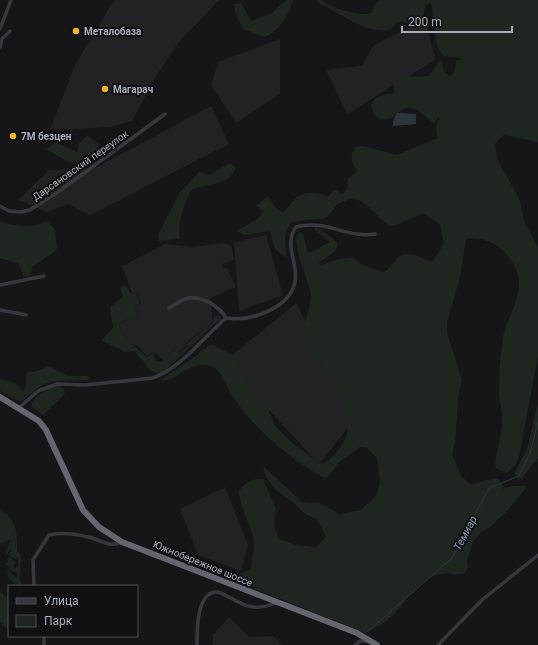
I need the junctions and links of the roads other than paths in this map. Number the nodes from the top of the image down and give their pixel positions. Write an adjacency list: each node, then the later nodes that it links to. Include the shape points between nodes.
1 (10, 0): 2 (street)
2 (0, 29)
3 (10, 31): 4 (street, via 2,39)
4 (0, 47)
5 (165, 114): 6 (street, Дарсановский переулок, via 30,210 9,211)
6 (0, 206)
7 (375, 234): 13 (street, via 367,236 315,224 296,227 291,239 295,282 290,293 282,302 258,315)
8 (44, 276): 9 (street)
9 (0, 285)
10 (169, 308): 13 (street, via 187,298 193,298 216,306 222,310)
11 (0, 310): 12 (street)
12 (26, 315)
13 (226, 318): 16 (street, via 163,374 153,378 85,385 58,384 38,391)
14 (0, 394): 16 (highway, Южнобережное шоссе)
15 (0, 397): 17 (highway, Южнобережное шоссе, via 33,417 46,430 83,510 99,527)
16 (20, 405): 17 (highway, Южнобережное шоссе, via 48,428 85,511 99,525)
17 (123, 540): 19 (street, via 113,545 84,536 49,535 33,560); 20 (highway, Южнобережное шоссе)
18 (538, 555): 24 (street, via 483,599)
19 (34, 585)
20 (276, 601): 21 (highway, Южнобережное шоссе); 22 (street, via 264,608 256,608 238,603 219,592 212,593 202,603 199,613)
21 (375, 642): 23 (street, via 360,641)
22 (197, 645)
23 (355, 645)
24 (438, 645)

